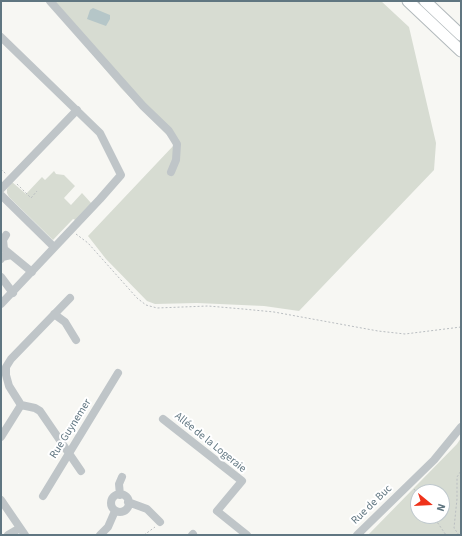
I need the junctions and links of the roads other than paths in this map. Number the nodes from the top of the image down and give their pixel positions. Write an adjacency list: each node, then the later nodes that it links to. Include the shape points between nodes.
1 (50, 1): 8 (street, via 143,106 170,131 177,144 176,160)
2 (408, 1): 6 (main road)
3 (425, 1): 4 (main road)
4 (461, 35)
5 (1, 37): 7 (street)
6 (461, 51)
7 (77, 110): 9 (street); 12 (street, via 100,133 122,172)
8 (171, 172)
9 (1, 189)
10 (1, 195): 12 (street)
11 (6, 235): 13 (street, via 3,240 4,249)
12 (54, 247): 15 (street)
13 (11, 255): 14 (street); 15 (street)
14 (1, 259)
15 (32, 272): 17 (street)
16 (1, 277): 17 (street)
17 (13, 292): 19 (street)
18 (70, 298): 20 (street)
19 (1, 304)
20 (54, 314): 21 (street, via 65,322); 23 (street, via 6,367 9,386)
21 (76, 340)
22 (118, 373): 27 (street, Rue Guynemer)
23 (21, 405): 26 (street); 27 (street, via 40,411)
24 (163, 419): 41 (street, Allée de la Logeraie, via 242,481 217,511)
25 (461, 427): 42 (street, Rue de Buc, via 434,460)
26 (1, 437)
27 (69, 453): 28 (street); 31 (street, Rue Guynemer)
28 (81, 471)
29 (122, 477): 30 (street)
30 (120, 495): 33 (street); 34 (street, via 114,496 111,501)
31 (43, 496)
32 (1, 500): 36 (street)
33 (128, 502): 34 (street, via 123,512); 35 (street, via 147,509)
34 (115, 511): 37 (street)
35 (160, 522)
36 (20, 528): 38 (street); 39 (street)
37 (109, 531): 40 (street)
38 (8, 535)
39 (25, 535)
40 (100, 535)
41 (247, 535)
42 (357, 535)

